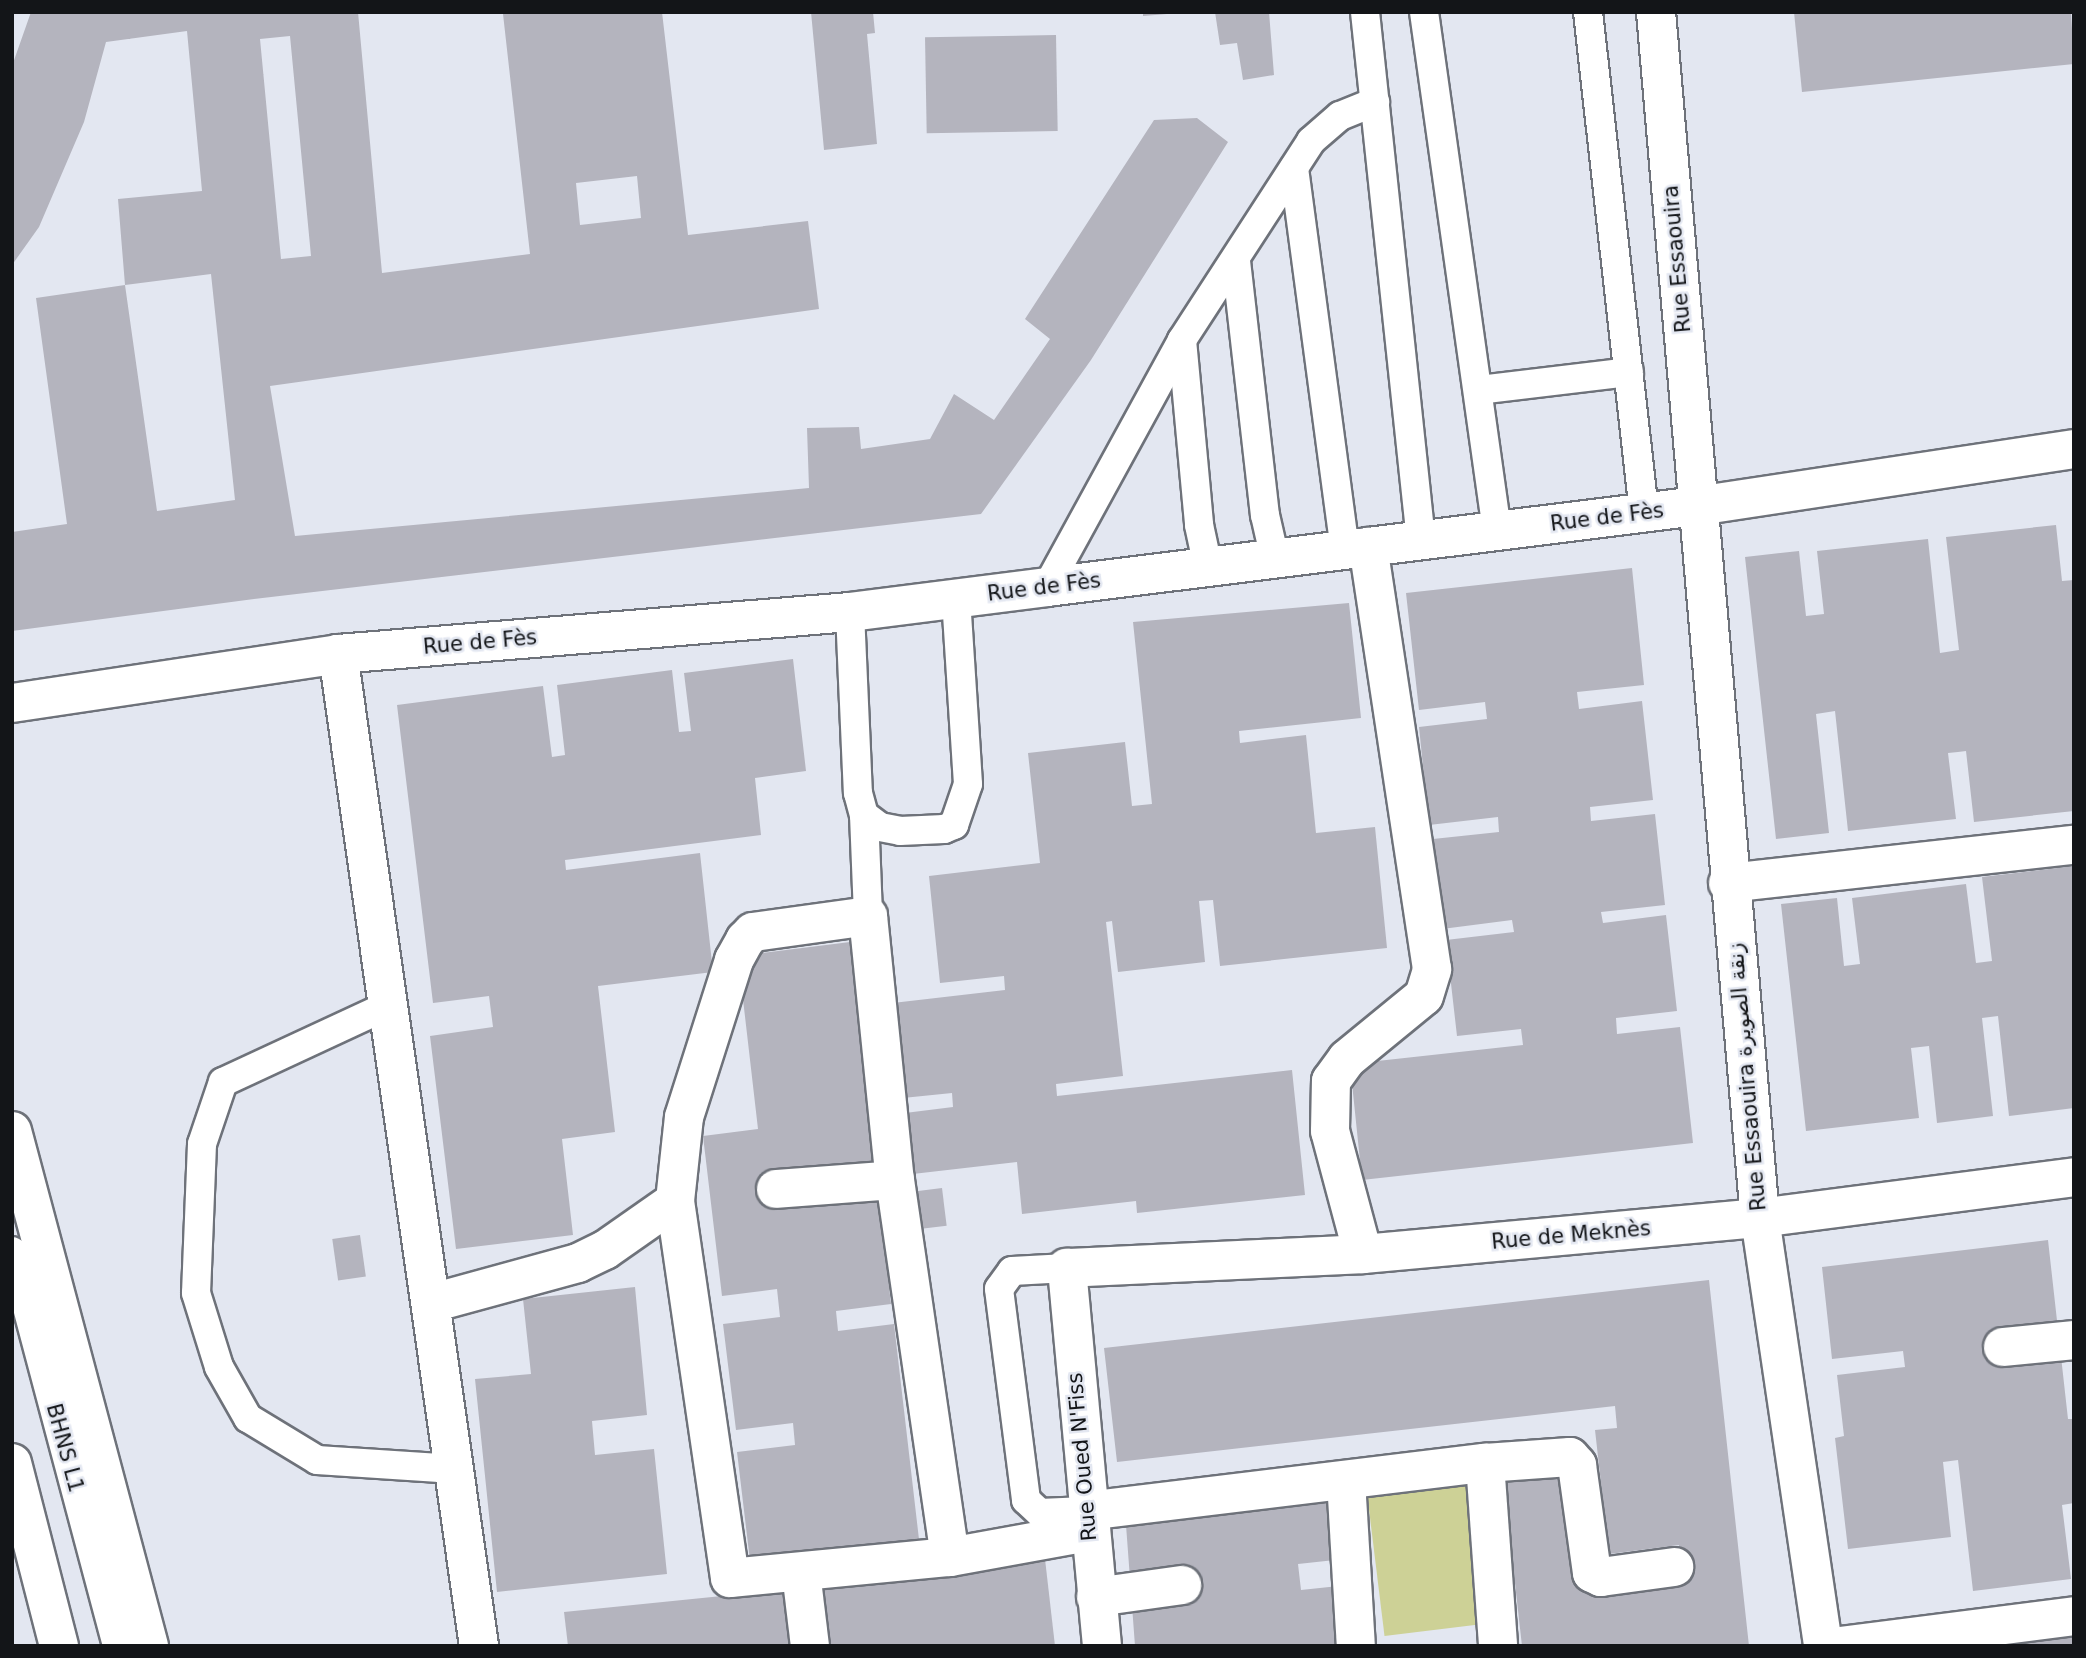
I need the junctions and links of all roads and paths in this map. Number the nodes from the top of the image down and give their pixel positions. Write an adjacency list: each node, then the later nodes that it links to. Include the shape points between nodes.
1 (1365, 12): 5 (lane)
2 (1424, 12): 10 (lane)
3 (1588, 12): 9 (lane)
4 (1656, 12): 12 (street, Rue Essaouira)
5 (1376, 102): 6 (lane, via 1324,127); 15 (lane)
6 (1294, 168): 7 (lane); 16 (lane)
7 (1236, 261): 8 (lane); 17 (lane, via 1265,515)
8 (1182, 340): 18 (lane, via 1199,525); 19 (lane)
9 (1629, 372): 10 (lane); 13 (lane)
10 (1479, 390): 14 (lane)
11 (2074, 449): 12 (street, Rue de Fès)
12 (1697, 506): 13 (street, Rue de Fès); 26 (street, Rue Essaouira زنقة الصويرة)
13 (1644, 512): 14 (street, Rue de Fès)
14 (1497, 531): 15 (street, Rue de Fès)
15 (1421, 540): 16 (street, Rue de Fès)
16 (1356, 549): 17 (street, Rue de Fès); 36 (street, via 1432,969 1419,1002 1347,1059 1331,1081 1330,1131)
17 (1275, 559): 18 (street, Rue de Fès)
18 (1208, 567): 19 (street, Rue de Fès)
19 (1047, 587): 20 (street, Rue de Fès)
20 (956, 598): 21 (street, Rue de Fès); 24 (lane, via 968,784 964,806 954,825 944,828 900,831 880,827)
21 (850, 612): 22 (street, Rue de Fès); 24 (lane, via 858,793)
22 (338, 654): 23 (street, Rue de Fès); 28 (street)
23 (12, 703)
24 (864, 815): 27 (lane)
25 (2074, 845): 26 (street)
26 (1728, 883): 34 (street, Rue Essaouira زنقة الصويرة)
27 (868, 916): 31 (street); 33 (street, via 753,932 745,940 684,1117)
28 (389, 1005): 38 (street); 44 (lane, via 223,1082 202,1144 196,1293 219,1367 248,1418 317,1460)
29 (12, 1131): 56 (street)
30 (2074, 1177): 34 (street, Rue de Meknès)
31 (895, 1180): 32 (street); 47 (street)
32 (776, 1189)
33 (675, 1201): 38 (street, via 605,1250 578,1263); 49 (street, via 730,1578)
34 (1760, 1218): 36 (street, Rue de Meknès); 62 (street, Rue Essaouira زنقة الصويرة)
35 (12, 1251): 55 (lane, BHNS L1)
36 (1363, 1254): 37 (street, Rue de Meknès)
37 (1066, 1268): 46 (street, Rue Oued N'Fiss); 46 (lane, via 1012,1271 999,1289 1026,1500 1040,1513)
38 (432, 1303): 44 (street)
39 (12, 1310): 54 (lane, BHNS L1)
40 (2074, 1340): 41 (street)
41 (2003, 1347)
42 (12, 1463): 53 (street)
43 (1485, 1463): 45 (street); 48 (street, via 1570,1457 1577,1465 1592,1573 1601,1577); 61 (street)
44 (455, 1469): 57 (street)
45 (1346, 1480): 46 (street); 60 (street)
46 (1087, 1522): 47 (street); 51 (street, Rue Oued N'Fiss)
47 (950, 1557): 49 (street)
48 (1674, 1567)
49 (801, 1572): 58 (street)
50 (1182, 1585): 51 (street)
51 (1096, 1597): 59 (street, Rue Oued N'Fiss)
52 (2074, 1616): 63 (street)
53 (59, 1646)
54 (101, 1646)
55 (117, 1646)
56 (149, 1646)
57 (479, 1646)
58 (810, 1646)
59 (1102, 1646)
60 (1356, 1646)
61 (1498, 1646)
62 (1823, 1646)
63 (1841, 1646)

